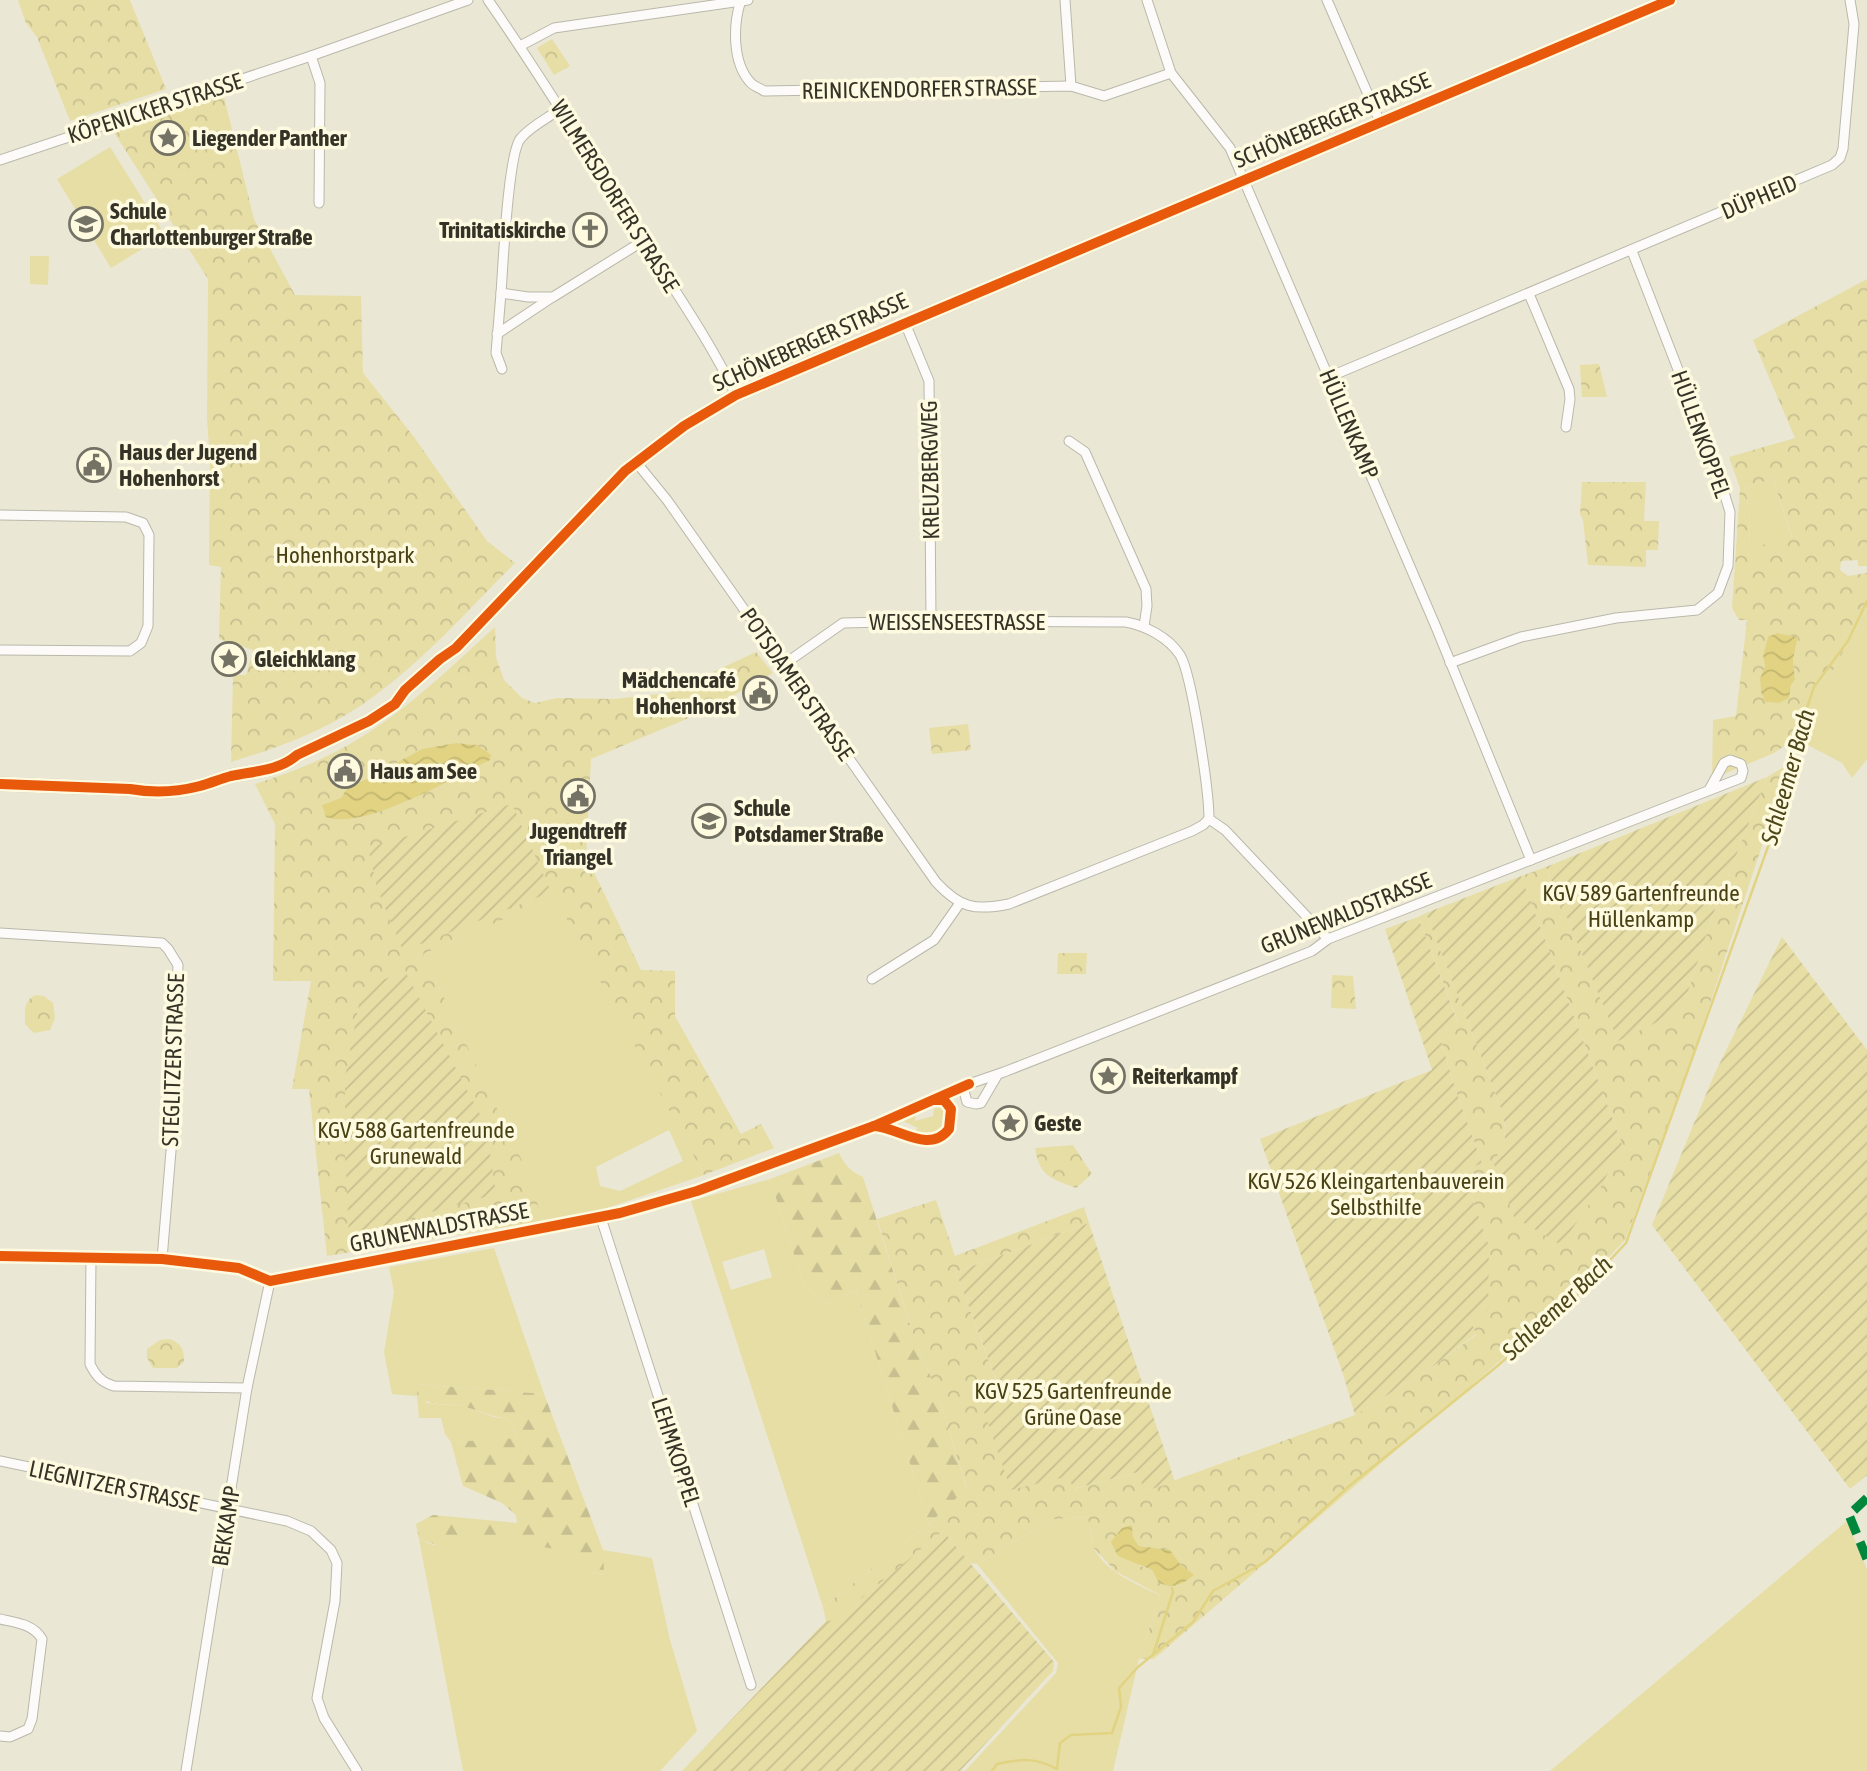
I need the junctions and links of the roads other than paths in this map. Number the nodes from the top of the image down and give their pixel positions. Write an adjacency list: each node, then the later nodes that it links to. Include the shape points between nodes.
1 (468, 0): 10 (street, KÖPENICKER STRASSE)
2 (488, 0): 9 (street, WILMERSDORFER STRASSE)
3 (743, 0): 9 (street, via 554,28); 12 (street, REINICKENDORFER STRASSE, via 737,14 738,61 751,83 764,90)
4 (1066, 0): 12 (street)
5 (1147, 0): 11 (street, HÜLLENKAMP)
6 (1327, 0): 14 (street)
7 (1670, 0): 14 (street, SCHÖNEBERGER STRASSE)
8 (1850, 0): 19 (street, DÜPHEID, via 1854,24 1840,158 1821,171)
9 (520, 46): 13 (street, WILMERSDORFER STRASSE)
10 (311, 56): 15 (street, KÖPENICKER STRASSE); 17 (street, via 320,83)
11 (1171, 73): 12 (street, REINICKENDORFER STRASSE, via 1104,96); 16 (street, HÜLLENKAMP, via 1230,148)
12 (1071, 86)
13 (561, 109): 18 (street, WILMERSDORFER STRASSE); 20 (street, via 519,139 513,156)
14 (1381, 122): 16 (street, SCHÖNEBERGER STRASSE)
15 (0, 160)
16 (1243, 180): 23 (street, SCHÖNEBERGER STRASSE); 26 (street, HÜLLENKAMP)
17 (319, 202)
18 (643, 241): 22 (street); 27 (street, WILMERSDORFER STRASSE)
19 (1632, 251): 21 (street, DÜPHEID); 35 (street, HÜLLENKOPPEL, via 1730,512 1728,566 1717,593 1697,610 1616,618 1521,637)
20 (501, 293): 22 (street); 24 (street)
21 (1529, 295): 26 (street, DÜPHEID); 28 (street, via 1569,389)
22 (553, 297): 24 (street)
23 (905, 323): 27 (street, SCHÖNEBERGER STRASSE); 32 (street, KREUZBERGWEG, via 929,381)
24 (497, 334): 25 (street, via 496,354)
25 (502, 369)
26 (1329, 377): 35 (street, HÜLLENKAMP)
27 (736, 395): 30 (street, SCHÖNEBERGER STRASSE)
28 (1566, 427)
29 (1069, 441): 33 (street, via 1085,452 1146,589)
30 (636, 462): 36 (street, POTSDAMER STRASSE); 37 (street, SCHÖNEBERGER STRASSE, via 456,648 352,727 297,755 213,780 130,789)
31 (0, 515): 34 (street, via 127,517 143,523 149,535 148,626 141,643 130,652)
32 (931, 621): 33 (street, WEISSENSEESTRASSE); 36 (street, WEISSENSEESTRASSE, via 843,623)
33 (1144, 625): 39 (street, via 1181,657)
34 (0, 650)
35 (1450, 663): 40 (street, HÜLLENKAMP)
36 (783, 664): 41 (street, POTSDAMER STRASSE, via 936,882)
37 (0, 784)
38 (1709, 790): 40 (street, GRUNEWALDSTRASSE)
39 (1209, 819): 41 (street, via 1192,831 1009,904 978,908); 43 (street, via 1225,830)
40 (1531, 860): 43 (street, GRUNEWALDSTRASSE)
41 (960, 903): 44 (street, via 934,940)
42 (0, 933): 50 (street, STEGLITZER STRASSE, via 162,943 178,965)
43 (1328, 939): 45 (street, GRUNEWALDSTRASSE, via 1312,951)
44 (872, 979)
45 (999, 1074)
46 (874, 1126): 46 (street, GRUNEWALDSTRASSE, via 930,1140 949,1129 951,1109 944,1100 934,1100); 47 (street, GRUNEWALDSTRASSE, via 697,1191)
47 (601, 1218): 51 (street, GRUNEWALDSTRASSE); 56 (street, LEHMKOPPEL)
48 (0, 1256): 49 (street)
49 (91, 1257): 50 (street); 52 (street, via 90,1364 96,1376 114,1385)
50 (162, 1259): 51 (street, via 239,1268)
51 (270, 1281): 52 (street, BEKKAMP)
52 (247, 1388): 54 (street, BEKKAMP)
53 (0, 1461): 54 (street, LIEGNITZER STRASSE)
54 (229, 1511): 58 (street, BEKKAMP); 59 (street, LIEGNITZER STRASSE, via 287,1521 311,1531 331,1550 337,1563 335,1601 317,1698)
55 (0, 1619): 57 (street, via 37,1630 42,1640 28,1729)
56 (751, 1685)
57 (0, 1736)
58 (186, 1771)
59 (357, 1771)

